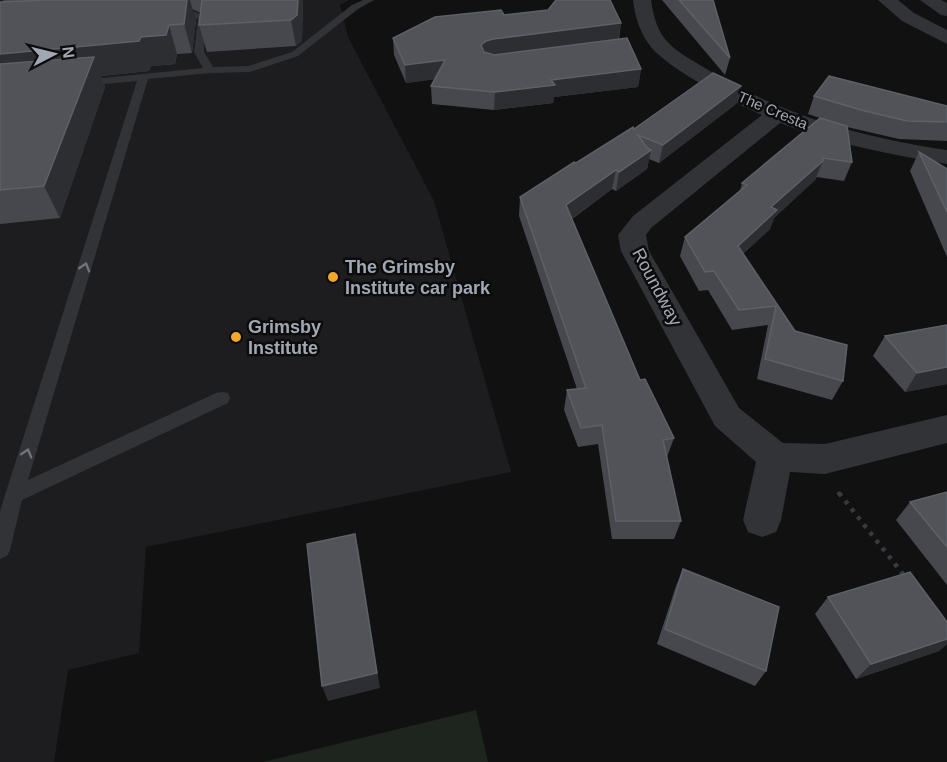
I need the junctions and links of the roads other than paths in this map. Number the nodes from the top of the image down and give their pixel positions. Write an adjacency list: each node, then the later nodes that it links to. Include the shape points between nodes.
1 (370, 0): 10 (lane, via 355,7 295,54 250,69)
2 (642, 0): 8 (street, The Cresta, via 645,18)
3 (887, 0): 7 (street, via 908,17)
4 (929, 0): 5 (street)
5 (947, 11)
6 (158, 16): 10 (lane, via 192,14 203,18 199,52)
7 (947, 38)
8 (658, 44): 9 (street); 13 (street, The Cresta, via 707,79)
9 (634, 46)
10 (210, 70): 11 (lane)
11 (142, 78): 12 (lane); 18 (lane, one-way to 11)
12 (71, 84)
13 (776, 115): 14 (street, The Cresta, via 881,146); 17 (street, Roundway, via 642,222 632,235 635,250 727,417)
14 (947, 157)
15 (222, 398): 18 (lane)
16 (947, 429): 17 (street, via 825,459)
17 (775, 457): 19 (street)
18 (14, 495): 20 (lane)
19 (762, 520)
20 (0, 550)

